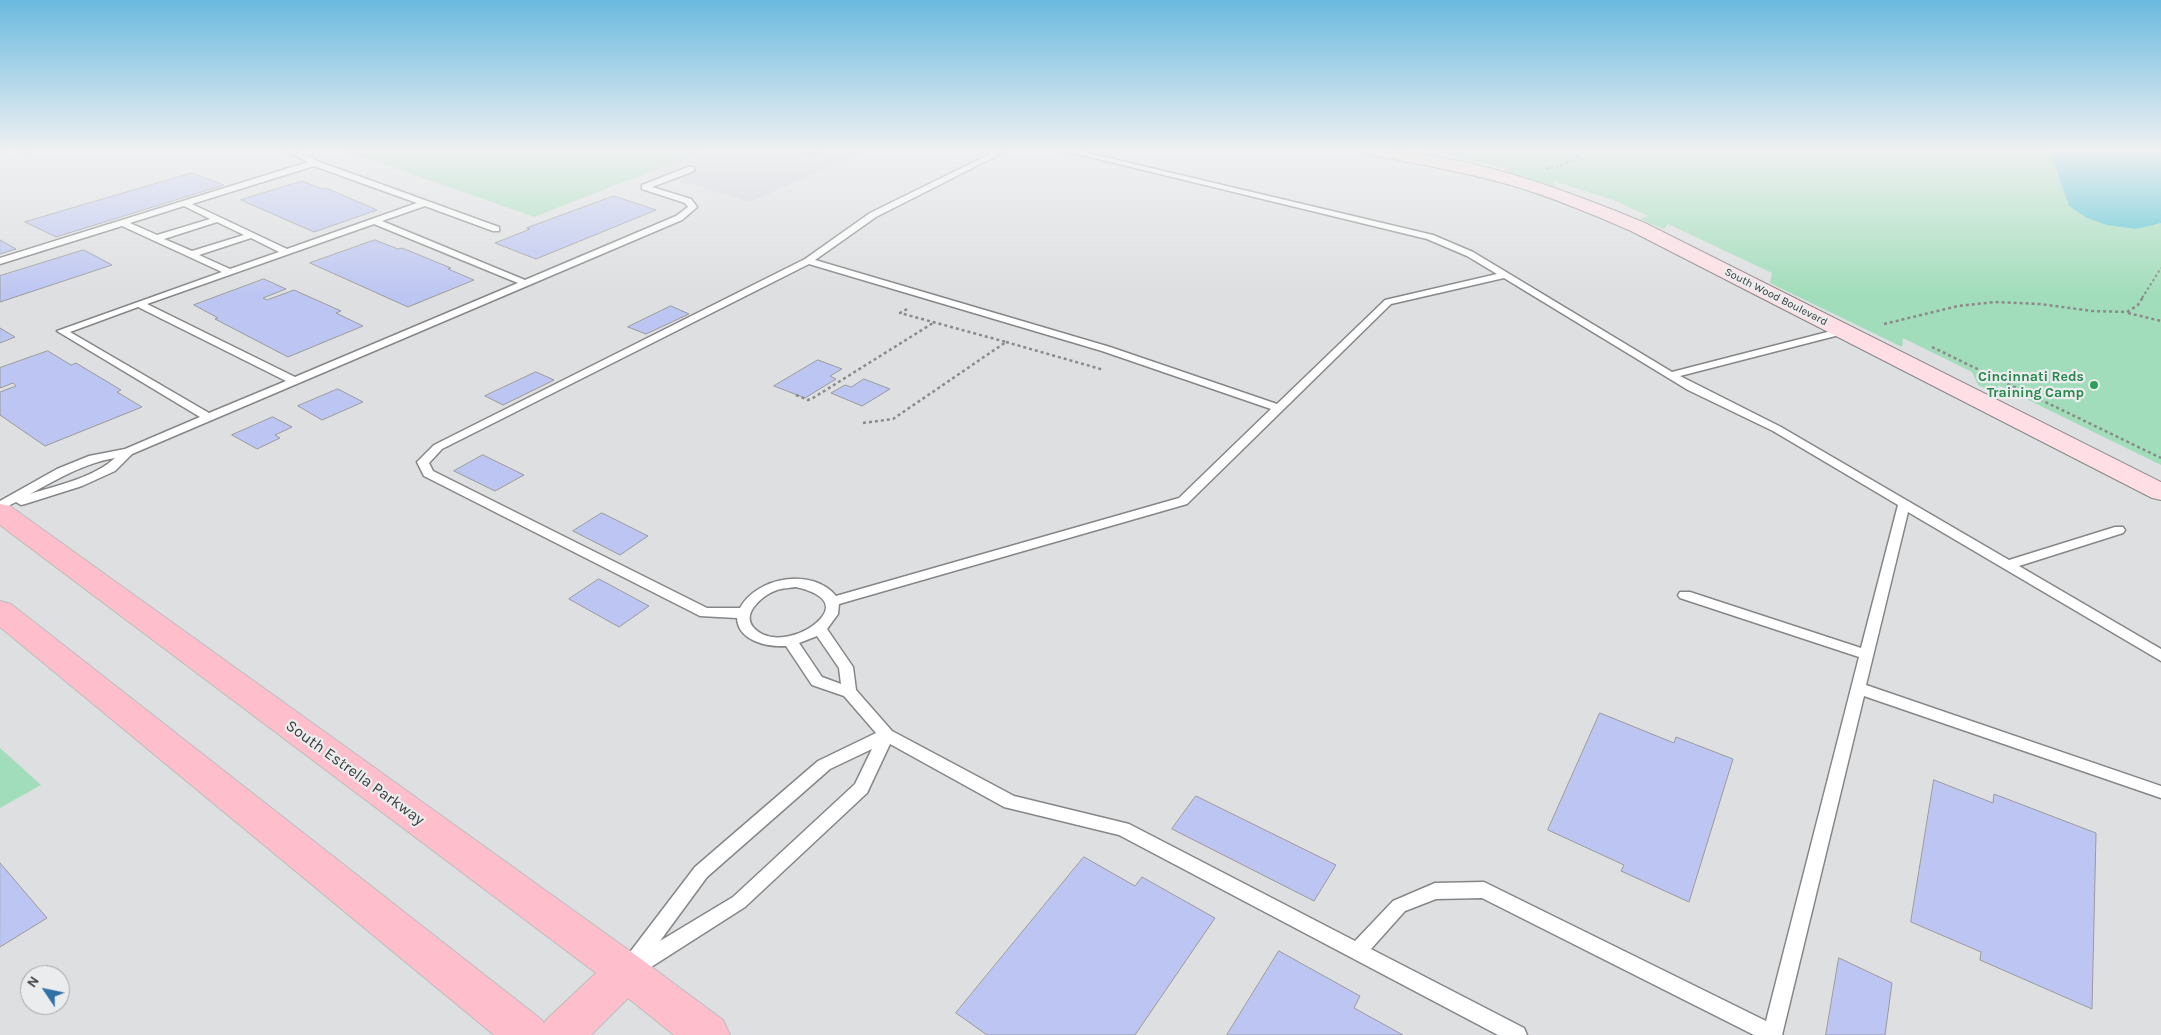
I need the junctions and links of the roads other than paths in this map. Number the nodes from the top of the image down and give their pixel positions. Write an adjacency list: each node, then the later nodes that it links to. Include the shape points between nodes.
1 (204, 198): 8 (lane)
2 (412, 198): 7 (lane)
3 (680, 198): 21 (lane, via 693,207 679,218)
4 (908, 198): 18 (lane, via 873,216)
5 (1268, 198): 20 (lane, via 1430,237 1470,254)
6 (1564, 198): 23 (street, South Wood Boulevard, via 1638,227)
7 (425, 203): 10 (lane); 12 (lane)
8 (186, 204): 9 (lane); 11 (lane)
9 (218, 219): 13 (lane); 14 (lane)
10 (374, 221): 15 (lane); 21 (lane)
11 (123, 223): 14 (lane); 17 (lane)
12 (496, 229)
13 (251, 234): 15 (lane); 16 (lane)
14 (158, 238): 16 (lane)
15 (288, 252): 19 (lane)
16 (192, 254): 19 (lane)
17 (0, 261)
18 (808, 261): 26 (lane, via 1106,349); 37 (lane, via 438,447 423,462 428,474 705,613)
19 (230, 272): 22 (lane)
20 (1505, 275): 24 (lane); 26 (lane, via 1388,302)
21 (525, 283): 25 (lane)
22 (139, 304): 25 (lane); 27 (lane, via 62,331)
23 (1843, 331): 24 (lane); 28 (street, South Wood Boulevard)
24 (1671, 376): 29 (lane, via 1777,429)
25 (295, 381): 27 (lane)
26 (1279, 408): 35 (lane, via 1183,501)
27 (208, 418): 30 (lane, via 128,452 111,468)
28 (2161, 492)
29 (1904, 504): 33 (lane); 40 (lane)
30 (0, 507)
31 (0, 512): 47 (main road, South Estrella Parkway)
32 (2119, 530): 33 (lane)
33 (2008, 565): 41 (lane)
34 (1685, 594): 40 (lane)
35 (832, 602): 37 (lane, via 820,588 809,584 783,584 758,595); 38 (lane, via 832,611)
36 (0, 611): 48 (main road)
37 (744, 614): 39 (lane, via 744,623 760,638)
38 (819, 629): 39 (lane); 43 (lane, via 846,667)
39 (790, 640): 43 (lane, via 817,681)
40 (1866, 655): 42 (lane)
41 (2161, 656)
42 (1858, 688): 45 (lane); 52 (lane)
43 (849, 692): 44 (lane)
44 (887, 735): 46 (lane, via 1010,802 1123,829); 47 (lane, via 824,765 702,872); 47 (lane, via 861,788 739,902)
45 (2161, 792)
46 (1358, 952): 51 (lane); 52 (lane, via 1399,906 1435,891 1484,890)
47 (626, 972): 49 (main road); 50 (main road, South Estrella Parkway)
48 (528, 1035)
49 (561, 1035)
50 (708, 1035)
51 (1517, 1035)
52 (1772, 1035)

